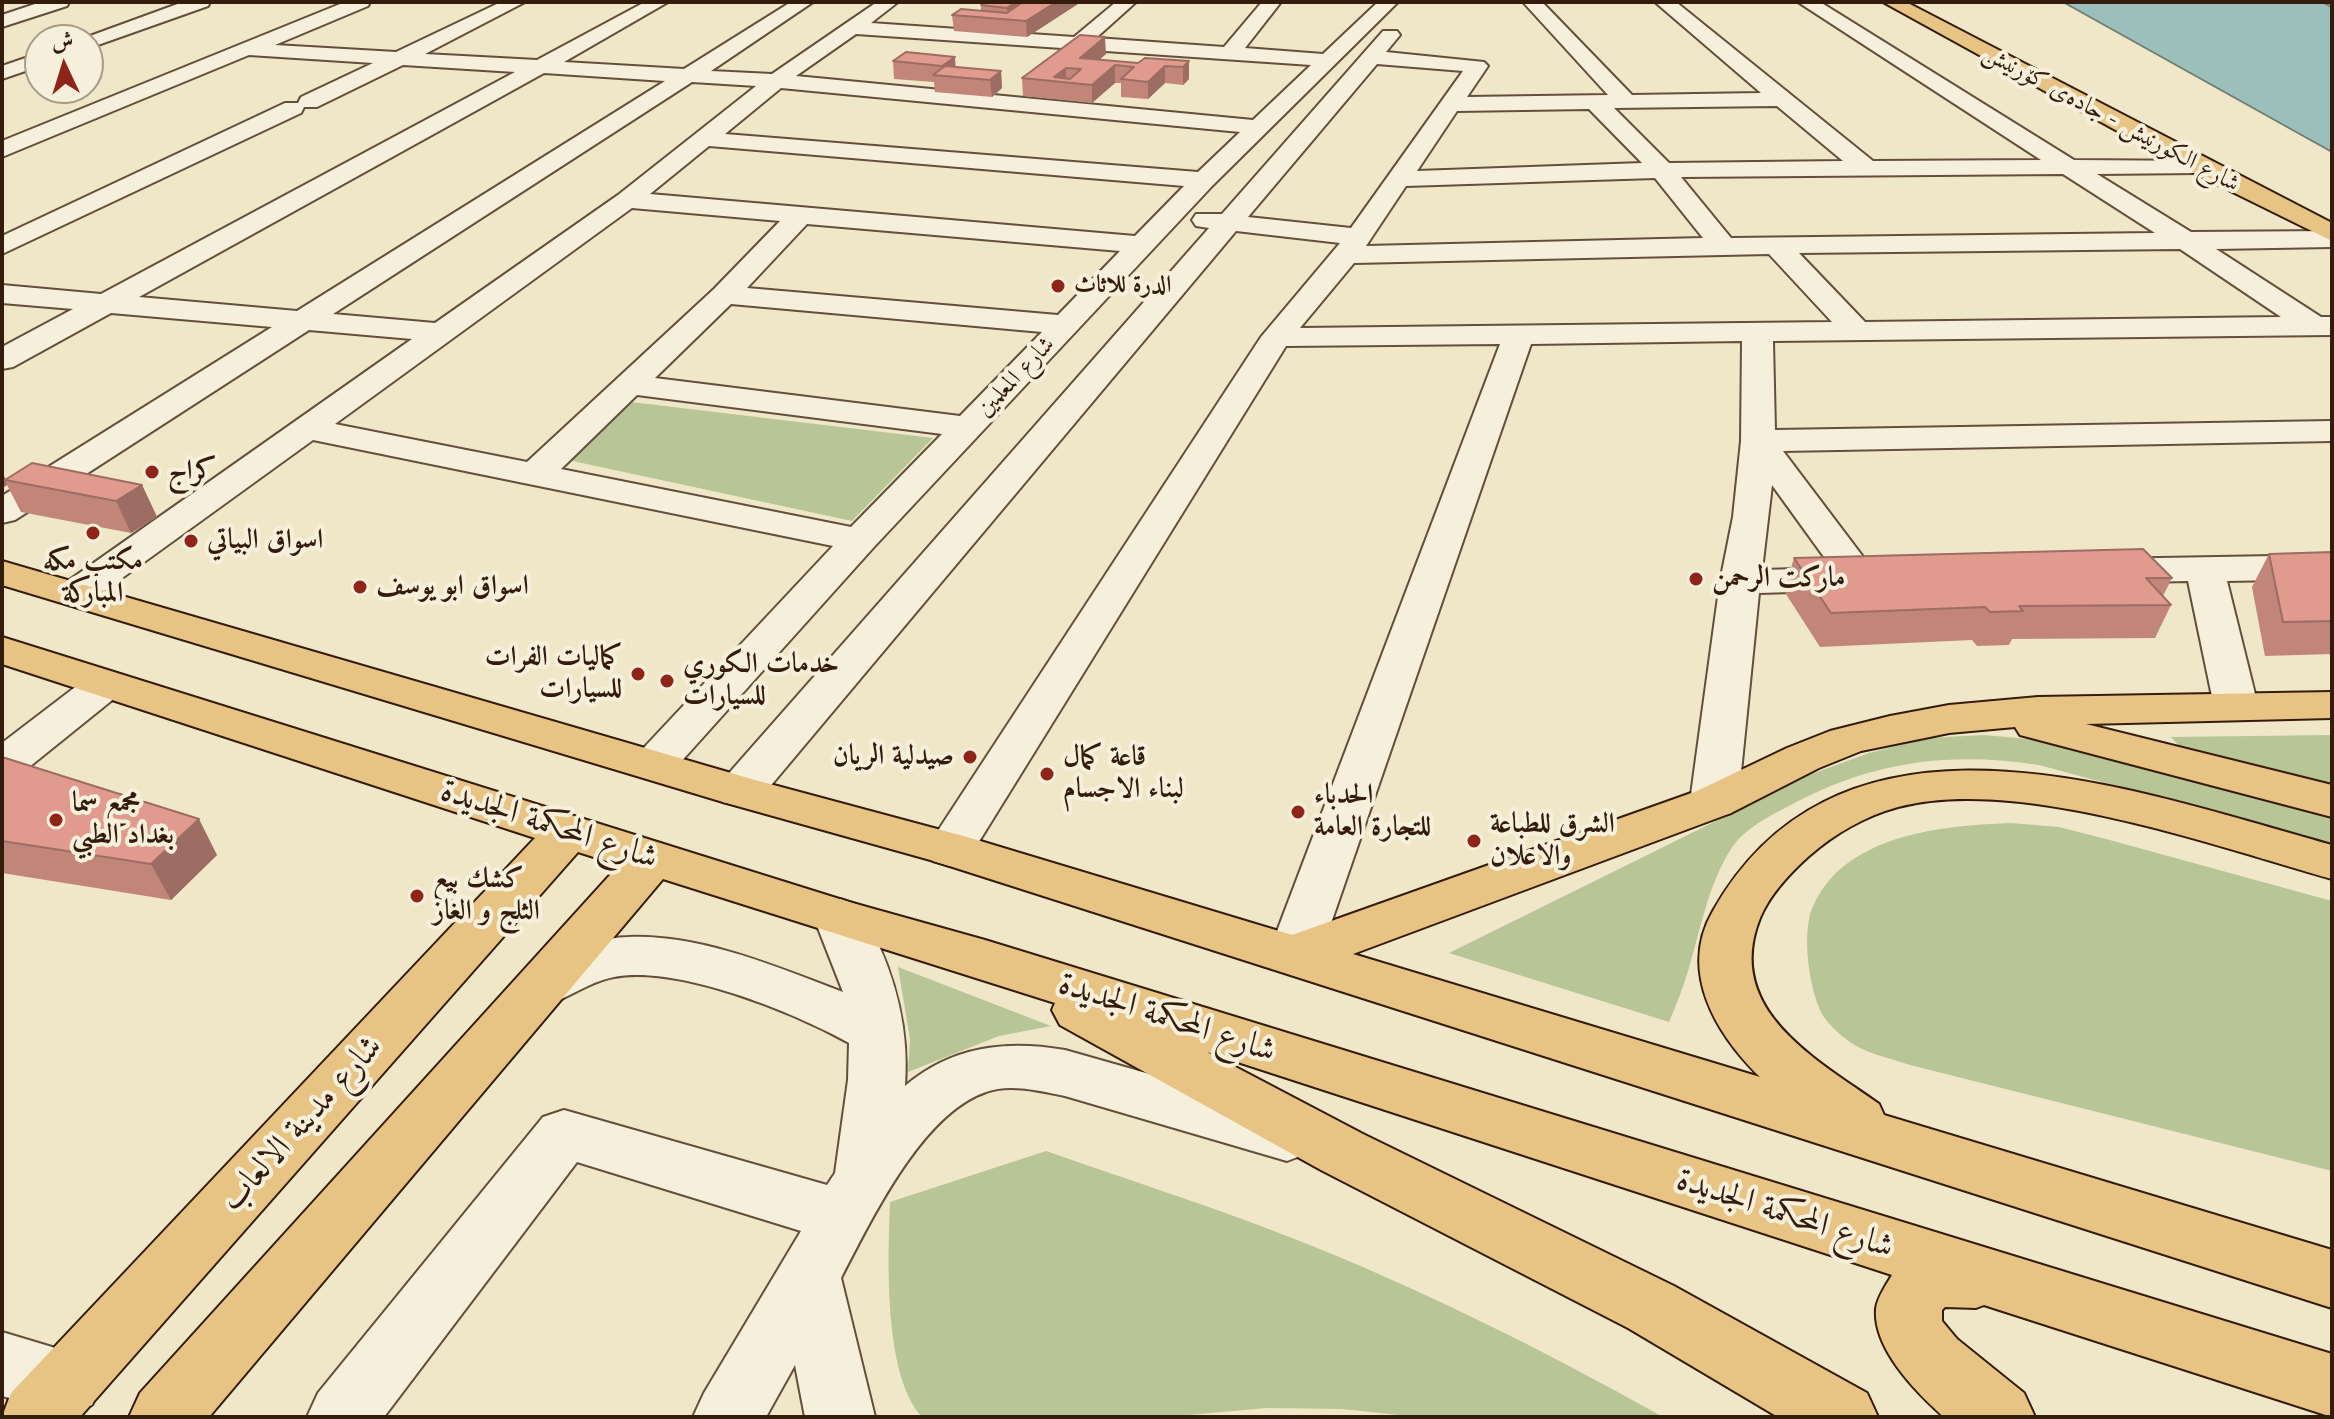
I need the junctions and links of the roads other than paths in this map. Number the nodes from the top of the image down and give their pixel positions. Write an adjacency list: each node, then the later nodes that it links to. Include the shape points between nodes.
1 (60, 2): 17 (street)
2 (201, 2): 19 (street)
3 (361, 2): 21 (street)
4 (516, 2): 23 (street)
5 (659, 2): 27 (street)
6 (804, 2): 29 (street)
7 (889, 2): 18 (street)
8 (1127, 2): 20 (street)
9 (1272, 2): 22 (street)
10 (1389, 2): 25 (street, شارع المعلمين)
11 (1419, 2): 24 (street)
12 (1532, 2): 34 (street)
13 (1664, 2): 32 (street)
14 (1807, 2): 42 (street)
15 (1892, 2): 31 (main road, شارع الكورنيش - جادەی کۆرنیش, via 2031,77)
16 (1931, 2): 31 (main road, شارع الكورنيش - جادەی کۆرنیش)
17 (2, 21)
18 (850, 28): 20 (street); 30 (street)
19 (104, 36)
20 (1078, 44): 22 (street)
21 (245, 49): 23 (street); 39 (street)
22 (1230, 53): 25 (street)
23 (404, 57): 27 (street); 55 (street)
24 (1371, 57): 35 (street, via 1477,66); 51 (street)
25 (1326, 60): 36 (street, شارع المعلمين)
26 (24, 65): 28 (street)
27 (544, 65): 29 (street); 61 (street)
28 (2, 73)
29 (687, 75): 30 (street); 62 (street)
30 (776, 81): 36 (street); 38 (street)
31 (2068, 84): 41 (main road, شارع الكورنيش - جادەی کۆرنیش); 48 (main road, شارع الكورنيش - جادەی کۆرنیش, via 2106,92)
32 (1778, 99): 34 (street); 43 (street)
33 (1595, 102): 34 (street); 35 (street); 44 (street)
34 (1627, 102)
35 (1450, 104): 45 (street)
36 (1257, 127): 46 (street, شارع المعلمين)
37 (2, 136): 39 (street)
38 (705, 139): 46 (street); 47 (street)
39 (27, 140): 40 (street)
40 (2, 150)
41 (2199, 166): 42 (street); 52 (main road, شارع الكورنيش - جادەی کۆرنیش)
42 (2066, 167): 43 (street); 53 (street)
43 (1866, 168): 44 (street)
44 (1662, 170): 45 (street); 57 (street)
45 (1397, 179): 56 (street)
46 (1204, 180): 50 (street, شارع المعلمين)
47 (627, 200): 49 (street); 67 (street)
48 (2332, 212)
49 (801, 215): 54 (street); 60 (street)
50 (1171, 215): 51 (street); 54 (street, شارع المعلمين)
51 (1228, 223): 56 (street); 92 (street)
52 (2332, 236): 53 (street)
53 (2186, 241): 58 (street); 65 (street)
54 (1142, 245): 63 (street, شارع المعلمين)
55 (2, 246)
56 (1352, 246): 57 (street); 69 (street)
57 (1723, 246): 58 (street)
58 (1777, 246): 64 (street)
59 (2, 294): 61 (street)
60 (724, 295): 63 (street); 71 (street)
61 (106, 303): 62 (street); 70 (street)
62 (306, 321): 67 (street); 77 (street)
63 (1066, 325): 72 (street, شارع المعلمين)
64 (1856, 330): 65 (street); 66 (street)
65 (2326, 330)
66 (1757, 331): 68 (street); 75 (street)
67 (443, 333): 73 (street)
68 (1519, 334): 69 (street); 100 (street)
69 (1276, 337): 96 (street)
70 (2, 360)
71 (631, 385): 72 (street); 76 (street)
72 (968, 427): 78 (street, شارع المعلمين)
73 (310, 429): 76 (street); 84 (street)
74 (2332, 431): 75 (street)
75 (1758, 441): 83 (street); 83 (street, via 1874,578)
76 (536, 473): 78 (street)
77 (2, 512)
78 (860, 540): 90 (street, شارع المعلمين)
79 (2332, 567): 80 (street)
80 (2205, 569): 82 (street); 88 (street)
81 (2, 573): 84 (main road)
82 (2063, 573)
83 (1740, 582): 94 (street)
84 (75, 594): 90 (main road)
85 (2, 650): 86 (main road, شارع المحكمة الجديدة)
86 (106, 684): 91 (street); 95 (main road, شارع المحكمة الجديدة)
87 (2332, 705): 88 (main road)
88 (2236, 706): 89 (main road)
89 (1997, 715): 93 (main road); 94 (main road, via 1949,719 1846,741)
90 (654, 764): 92 (main road)
91 (2, 766)
92 (740, 791): 96 (main road)
93 (2332, 801)
94 (1714, 802): 100 (main road)
95 (569, 831): 97 (main road, شارع المحكمة الجديدة); 112 (main road, شارع مدينة الالعاب)
96 (950, 849): 100 (main road)
97 (653, 858): 99 (main road, شارع المحكمة الجديدة); 102 (main road)
98 (2332, 862): 104 (main road, via 2102,801 2015,787 1919,788 1820,823 1781,855 1744,901 1729,932 1724,962 1728,989 1745,1024 1771,1053)
99 (840, 918): 101 (main road, شارع المحكمة الجديدة); 103 (street, via 870,992)
100 (1294, 955): 104 (main road)
101 (985, 960): 105 (main road); 109 (main road, شارع المحكمة الجديدة)
102 (538, 989): 103 (street, via 597,961 652,956 813,1002); 113 (main road)
103 (877, 1032): 106 (street, via 873,1117)
104 (1879, 1138): 108 (main road)
105 (1342, 1152): 106 (street, via 1065,1073 1002,1067 963,1076 931,1097 898,1131); 117 (main road, via 1651,1307)
106 (851, 1201): 107 (street); 114 (street, via 564,1134)
107 (809, 1277): 115 (street); 116 (street)
108 (2332, 1279)
109 (2002, 1284): 111 (main road, شارع المحكمة الجديدة); 118 (main road, via 1935,1279 1909,1303 1917,1338 1934,1363)
110 (2, 1364): 112 (street)
111 (2332, 1386)
112 (51, 1399)
113 (164, 1417)
114 (342, 1417)
115 (728, 1417)
116 (840, 1417)
117 (1843, 1417)
118 (2000, 1417)

